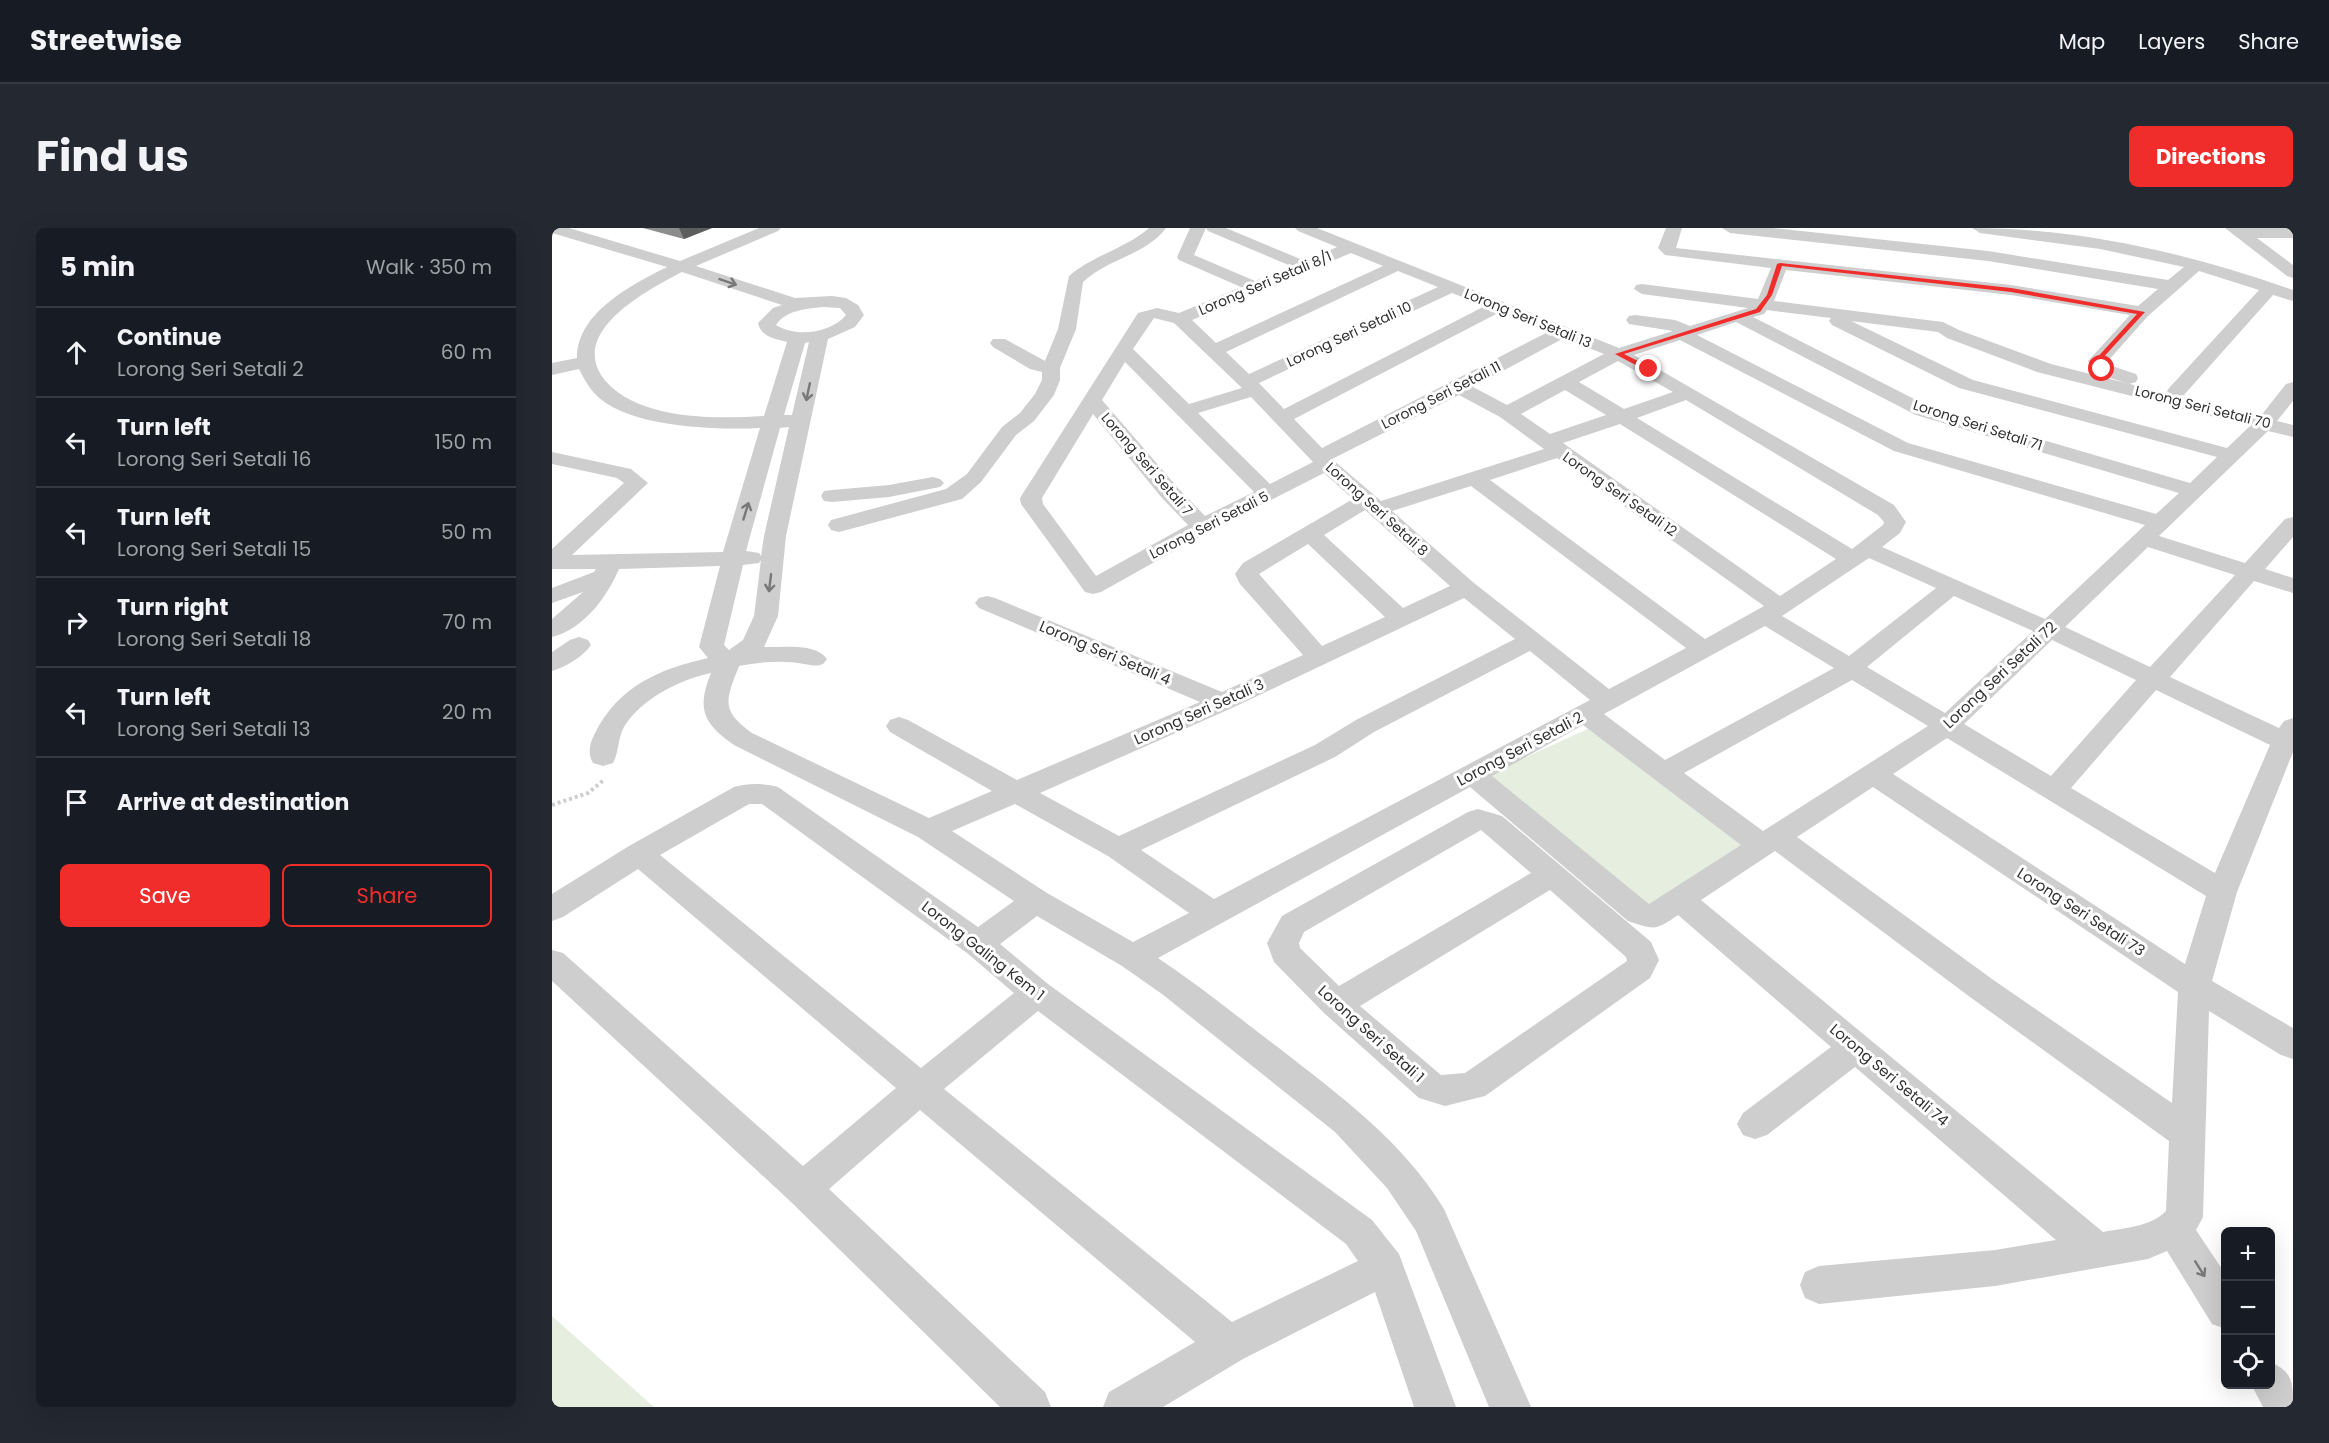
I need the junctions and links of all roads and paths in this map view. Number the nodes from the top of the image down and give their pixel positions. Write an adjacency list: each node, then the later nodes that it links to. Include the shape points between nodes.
1 (552, 228): 23 (street)
2 (603, 228): 16 (street)
3 (749, 228): 23 (street)
4 (773, 228): 23 (street)
5 (1158, 228): 55 (street, via 1075,280 1067,328)
6 (1198, 228): 30 (street, via 1185,257)
7 (1213, 228): 21 (street)
8 (1303, 228): 17 (street, Lorong Seri Setali 13)
9 (1674, 228): 19 (street, via 1666,248 1671,252)
10 (1730, 228): 14 (street)
11 (1989, 229): 18 (street); 20 (street)
12 (2237, 231): 13 (street); 25 (street)
13 (2293, 233)
14 (1839, 234): 18 (street); 24 (street)
15 (552, 240): 23 (street)
16 (661, 245)
17 (1349, 248): 21 (street, Lorong Seri Setali 8/1); 22 (street, Lorong Seri Setali 13)
18 (2000, 258): 29 (street); 33 (street)
19 (1780, 264): 24 (street); 35 (street)
20 (2197, 264): 29 (street); 32 (street)
21 (1304, 266): 30 (street, Lorong Seri Setali 8/1)
22 (1395, 266): 31 (street, Lorong Seri Setali 13); 51 (street)
23 (666, 268): 36 (street, one-way to 36); 40 (street); 53 (street, via 600,321 590,336)
24 (1834, 270): 26 (street)
25 (2293, 273)
26 (1864, 274): 27 (street); 39 (street)
27 (1940, 282): 33 (street); 44 (street)
28 (1643, 284): 35 (street, Lorong Seri Setali 70)
29 (2172, 286): 38 (street)
30 (1254, 287): 42 (street, Lorong Seri Setali 8/1)
31 (1452, 287): 37 (street, Lorong Seri Setali 13); 59 (street, Lorong Seri Setali 10)
32 (2270, 288): 34 (street); 62 (street)
33 (2011, 290): 38 (street)
34 (2293, 297)
35 (1767, 300): 39 (street, Lorong Seri Setali 70); 41 (street, via 1758,310)
36 (800, 304): 40 (street); 47 (street, via 827,301 854,310 852,321)
37 (1499, 306): 45 (street, Lorong Seri Setali 13); 69 (street)
38 (2142, 312): 62 (street, via 2097,364 2112,373)
39 (1846, 315): 44 (street, Lorong Seri Setali 70); 64 (street, via 1837,321 1966,384)
40 (772, 316): 48 (street, via 767,322 773,333)
41 (1739, 318): 46 (street); 73 (street, Lorong Seri Setali 71, via 1923,411)
42 (1180, 319): 50 (street, via 1152,313 1144,318); 51 (street, Lorong Seri Setali 8)
43 (1635, 320): 46 (street, via 1675,326)
44 (1943, 327): 54 (street, Lorong Seri Setali 70)
45 (1561, 332): 52 (street, Lorong Seri Setali 13); 60 (street, Lorong Seri Setali 11)
46 (1686, 334): 52 (street); 77 (street)
47 (820, 335): 48 (street); 71 (street, one-way to 71)
48 (797, 338): 74 (street)
49 (999, 343): 55 (street, via 1037,365)
50 (1124, 350): 65 (street); 66 (street)
51 (1213, 351): 59 (street, Lorong Seri Setali 8)
52 (1618, 354): 58 (street); 63 (street, Lorong Seri Setali 13)
53 (586, 362): 56 (street); 74 (street, via 594,382 613,398 637,410 683,420)
54 (2038, 365): 64 (street); 70 (street, Lorong Seri Setali 70)
55 (1051, 368): 81 (street, via 1044,396)
56 (552, 369)
57 (1030, 379): 81 (street, via 1022,397 983,435 966,458)
58 (1566, 382): 67 (street); 68 (street)
59 (1251, 386): 66 (street, Lorong Seri Setali 10); 69 (street, Lorong Seri Setali 8)
60 (1460, 387): 67 (street, Lorong Seri Setali 12); 80 (street, Lorong Seri Setali 11)
61 (2293, 388): 70 (street, Lorong Seri Setali 72)
62 (2177, 391): 70 (street)
63 (1689, 393): 68 (street); 87 (street, Lorong Seri Setali 13, via 1886,510)
64 (2000, 393): 73 (street); 78 (street)
65 (1093, 401): 90 (street, Lorong Seri Setali 7); 90 (street, Lorong Seri Setali 5, via 1031,498 1093,587)
66 (1184, 411): 84 (street)
67 (1507, 413): 76 (street, Lorong Seri Setali 12)
68 (1622, 416): 76 (street); 93 (street)
69 (1282, 418): 80 (street, Lorong Seri Setali 8)
70 (2268, 419): 72 (street); 75 (street, Lorong Seri Setali 70); 78 (street, Lorong Seri Setali 72)
71 (802, 420): 74 (street); 94 (street)
72 (2293, 421)
73 (1961, 422): 77 (street); 83 (street, Lorong Seri Setali 71)
74 (772, 423): 95 (street, one-way to 74)
75 (2293, 431)
76 (1553, 446): 82 (street); 105 (street, Lorong Seri Setali 12)
77 (1913, 451): 91 (street)
78 (2232, 455): 83 (street, Lorong Seri Setali 72)
79 (552, 458): 96 (street, via 624,473 637,483)
80 (1323, 460): 84 (street, Lorong Seri Setali 5); 86 (street, Lorong Seri Setali 8)
81 (967, 478): 85 (street); 89 (street, via 954,494)
82 (1474, 478): 86 (street); 111 (street)
83 (2195, 491): 91 (street, Lorong Seri Setali 72)
84 (1268, 494): 90 (street, Lorong Seri Setali 5)
85 (832, 496)
86 (1372, 504): 92 (street); 102 (street, Lorong Seri Setali 8)
87 (1895, 522): 93 (street, Lorong Seri Setali 2)
88 (2293, 524): 97 (street)
89 (839, 525)
90 (1202, 526)
91 (2154, 530): 97 (street); 107 (street, Lorong Seri Setali 72)
92 (1309, 533): 106 (street); 112 (street, via 1247,574)
93 (1860, 554): 101 (street); 105 (street, Lorong Seri Setali 2)
94 (773, 557): 95 (street); 114 (street, one-way to 114, via 766,616 754,644)
95 (733, 560): 98 (street); 114 (street, via 711,647)
96 (552, 561): 98 (street)
97 (2254, 567): 99 (street); 100 (street); 117 (street)
98 (607, 569): 103 (street); 108 (street, via 583,609)
99 (2293, 573)
100 (2293, 586)
101 (1951, 587): 107 (street); 116 (street)
102 (1466, 588): 106 (street, Lorong Seri Setali 3); 109 (street, Lorong Seri Setali 8)
103 (552, 596)
104 (987, 603): 118 (street, Lorong Seri Setali 4)
105 (1772, 611): 111 (street, Lorong Seri Setali 2); 116 (street, Lorong Seri Setali 12)
106 (1401, 619): 112 (street, Lorong Seri Setali 3)
107 (2049, 629): 117 (street); 121 (street, Lorong Seri Setali 72)
108 (552, 630)
109 (1533, 640): 119 (street, Lorong Seri Setali 8); 133 (street, via 1365,726 1325,751)
110 (579, 645): 115 (street)
111 (1704, 650): 119 (street, Lorong Seri Setali 2)
112 (1319, 658): 118 (street, Lorong Seri Setali 3)
113 (814, 659): 114 (street, via 755,656)
114 (728, 662): 123 (street, via 680,672 649,689 617,716 604,742); 131 (street, via 715,706 726,727)
115 (552, 663)
116 (1852, 669): 121 (street, Lorong Seri Setali 12); 124 (street)
117 (2154, 679): 122 (street); 127 (street)
118 (1223, 702): 128 (street, Lorong Seri Setali 3)
119 (1598, 708): 124 (street, Lorong Seri Setali 8); 126 (street, Lorong Seri Setali 2)
120 (899, 726): 128 (street)
121 (1947, 726): 125 (street, Lorong Seri Setali 72); 127 (street, Lorong Seri Setali 12)
122 (2289, 734): 137 (street)
123 (603, 757): 129 (path, via 606,778 588,793)
124 (1664, 772): 132 (street, Lorong Seri Setali 8)
125 (1873, 774): 132 (street, Lorong Seri Setali 72); 145 (street, Lorong Seri Setali 73)
126 (1473, 775): 130 (street, Lorong Seri Setali 2); 138 (street, Lorong Seri Setali 72, via 1638,913 1652,916)
127 (2054, 790): 137 (street, Lorong Seri Setali 12)
128 (1017, 792): 131 (street, Lorong Seri Setali 3); 133 (street)
129 (552, 805)
130 (1382, 824): 135 (street); 141 (street, Lorong Seri Setali 2)
131 (928, 830): 139 (street)
132 (1769, 841): 138 (street, Lorong Seri Setali 72); 152 (street, Lorong Seri Setali 8)
133 (1118, 849): 141 (street)
134 (639, 854): 140 (street, Lorong Galing Kem 1); 142 (street, Lorong Galing Kem 1, via 744,794 768,794); 150 (street)
135 (1416, 854): 136 (street, Lorong Seri Setali 1, via 1478,819 1486,819); 147 (street, Lorong Seri Setali 1, via 1293,924 1287,932 1285,953)
136 (1552, 875): 147 (street); 147 (street, Lorong Seri Setali 1, via 1640,951 1643,960 1639,969 1473,1086 1445,1091 1431,1088)
137 (2222, 892): 145 (street)
138 (1680, 899): 149 (street, Lorong Seri Setali 74)
139 (1036, 901): 142 (street); 143 (street)
140 (552, 909)
141 (1213, 914): 143 (street, Lorong Seri Setali 2)
142 (978, 944): 146 (street, Lorong Galing Kem 1)
143 (1133, 957): 164 (street, via 1322,1099 1400,1176 1431,1221)
144 (552, 962): 153 (street)
145 (2194, 986): 148 (street, Lorong Seri Setali 73); 152 (street)
146 (1037, 993): 150 (street); 156 (street, Lorong Galing Kem 1, via 1359,1232)
147 (1336, 1004)
148 (2293, 1045)
149 (1856, 1047): 151 (street); 155 (street, Lorong Seri Setali 74)
150 (921, 1088): 153 (street); 159 (street)
151 (1755, 1124)
152 (2189, 1135): 154 (street, via 2184,1217)
153 (803, 1189): 161 (street)
154 (2174, 1228): 155 (street, via 2148,1241); 158 (street, one-way to 158)
155 (2097, 1251): 157 (street, via 1995,1268)
156 (1385, 1268): 159 (street); 163 (street, Lorong Galing Kem 1)
157 (1819, 1285)
158 (2221, 1302)
159 (1228, 1345): 162 (street)
160 (2275, 1388): 165 (street)
161 (1030, 1407)
162 (1124, 1407)
163 (1435, 1407)
164 (1510, 1407)
165 (2287, 1407)

